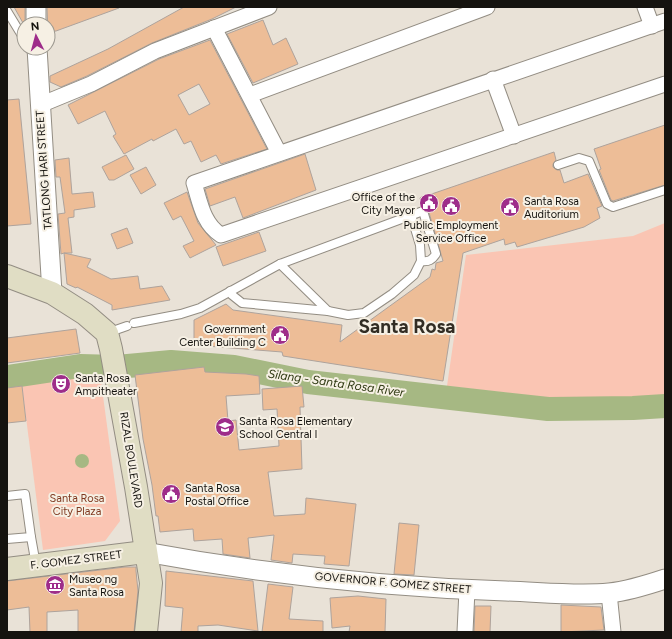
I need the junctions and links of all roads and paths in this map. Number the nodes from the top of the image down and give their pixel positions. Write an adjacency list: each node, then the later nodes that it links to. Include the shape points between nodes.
1 (269, 7): 7 (street)
2 (487, 7): 11 (street)
3 (645, 7): 5 (street)
4 (7, 11): 6 (lane)
5 (658, 24): 9 (street)
6 (16, 26)
7 (214, 28): 11 (street); 12 (street, via 155,51 91,84)
8 (34, 56): 12 (street, TATLONG HARI STREET)
9 (494, 79): 13 (street); 14 (street)
10 (665, 84): 13 (street)
11 (250, 95): 14 (street)
12 (40, 105): 22 (street, TATLONG HARI STREET)
13 (514, 136): 14 (street, via 221,235 213,230 203,214 194,183)
14 (279, 153)
15 (558, 165): 16 (lane, via 579,158 589,161 607,204 614,207)
16 (665, 190)
17 (411, 215): 18 (lane, via 420,245); 18 (lane, via 423,211 436,254 427,262); 19 (lane)
18 (421, 261): 23 (lane, via 414,275 406,283 364,313 348,315)
19 (280, 264): 21 (lane); 23 (lane)
20 (7, 276): 22 (main road)
21 (230, 291): 23 (lane, via 232,296 242,303); 24 (lane, via 200,308)
22 (52, 293): 24 (main road)
23 (328, 311)
24 (120, 333): 28 (main road, RIZAL BOULEVARD, via 117,380)
25 (7, 496): 26 (lane, via 25,494)
26 (32, 536): 27 (lane); 29 (lane)
27 (7, 539)
28 (145, 552): 29 (main road, F. GOMEZ STREET); 32 (street, GOVERNOR F. GOMEZ STREET, via 207,563 388,585); 34 (main road, RIZAL BOULEVARD, via 150,582)
29 (36, 564): 30 (main road, F. GOMEZ STREET)
30 (7, 569)
31 (665, 579): 33 (street, GOVERNOR F. GOMEZ STREET)
32 (467, 590): 33 (street, GOVERNOR F. GOMEZ STREET); 35 (street)
33 (609, 592): 36 (street)
34 (146, 632)
35 (465, 632)
36 (613, 632)

